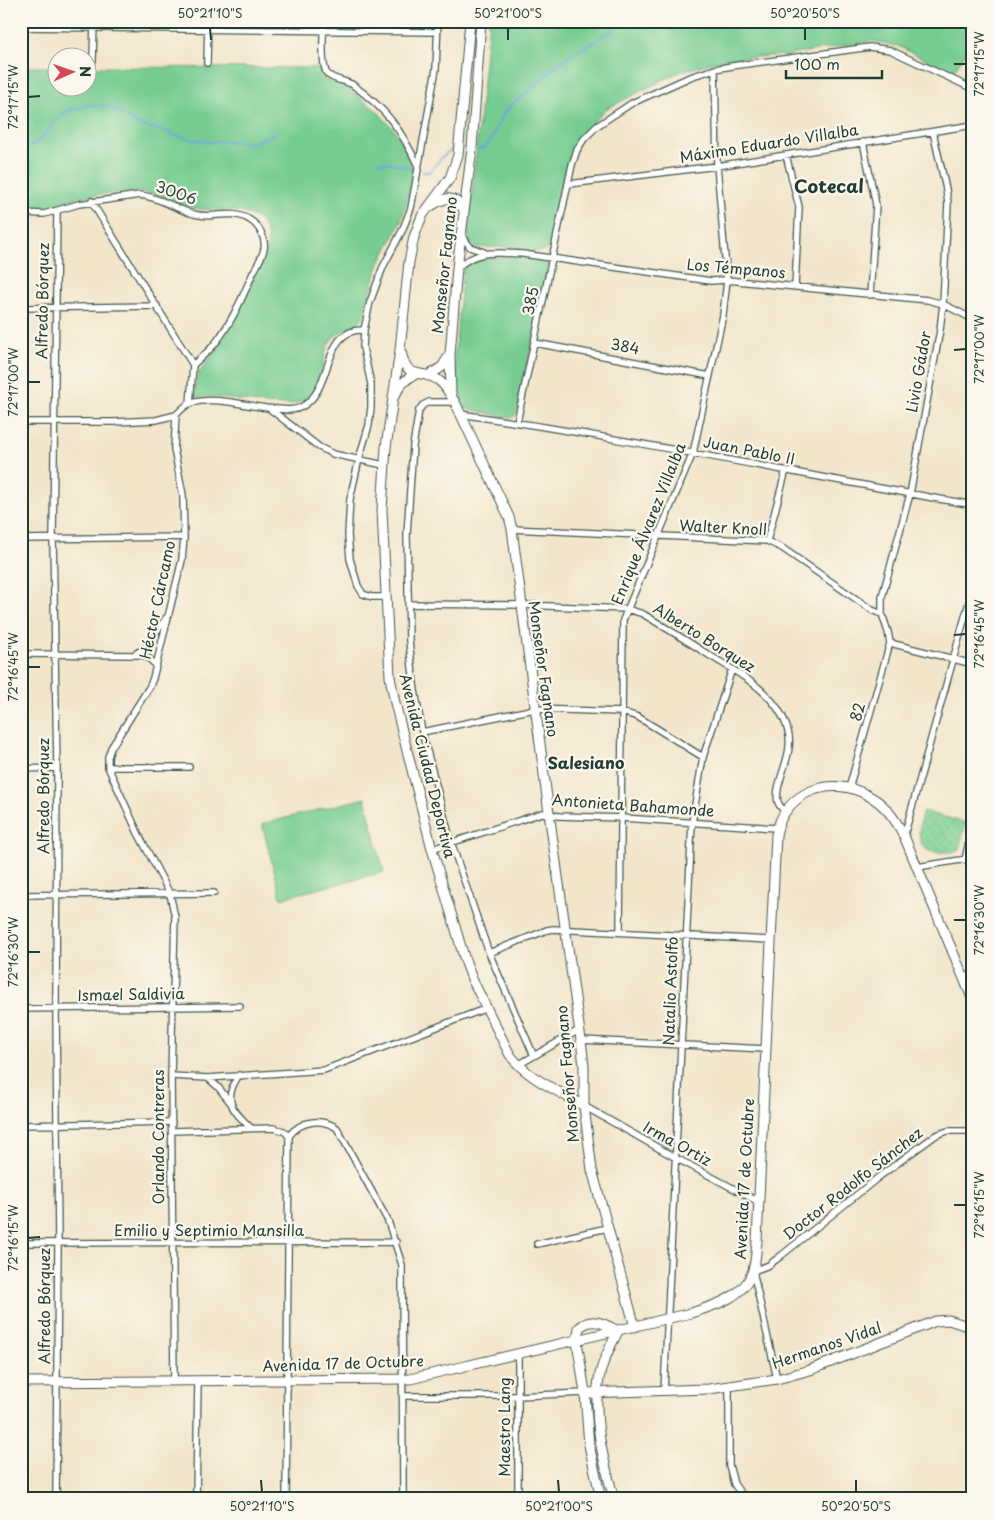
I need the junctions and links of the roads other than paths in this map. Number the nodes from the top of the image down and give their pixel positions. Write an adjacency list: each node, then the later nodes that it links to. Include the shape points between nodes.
1 (208, 21): 8 (street)
2 (324, 21): 9 (street)
3 (438, 21): 10 (street)
4 (470, 21): 23 (street, Monseñor Fagnano, via 458,155 446,184)
5 (482, 21): 24 (street, Monseñor Fagnano)
6 (94, 25): 7 (street); 8 (street); 11 (street)
7 (21, 27)
8 (208, 30): 9 (street); 12 (street)
9 (324, 31): 10 (street); 19 (street, via 327,73 352,84 389,116)
10 (437, 32): 19 (street, via 436,69)
11 (93, 48)
12 (207, 63)
13 (715, 69): 14 (street, 385, via 880,47); 20 (street, Enrique Álvarez Villalba); 21 (street, 385, via 632,103 597,126 577,150)
14 (973, 89)
15 (973, 125): 16 (street, Máximo Eduardo Villalba)
16 (933, 132): 17 (street, Máximo Eduardo Villalba); 34 (street, Livio Gádor, via 948,203)
17 (863, 142): 18 (street, Máximo Eduardo Villalba); 33 (street, via 876,205)
18 (786, 154): 20 (street, Máximo Eduardo Villalba); 32 (street, via 800,207)
19 (418, 166): 39 (street, via 411,208 383,267)
20 (717, 166): 21 (street, Máximo Eduardo Villalba); 31 (street, Enrique Álvarez Villalba)
21 (569, 184): 29 (street, 385)
22 (91, 201): 25 (street, 3006); 35 (street); 43 (street, 3006, via 149,196 194,214 241,215 251,220 261,232 264,249 239,305 216,342)
23 (428, 208): 24 (street, via 446,198 459,202); 41 (street, Monseñor Fagnano, via 417,226 411,249)
24 (464, 210): 27 (street, Monseñor Fagnano)
25 (57, 211): 26 (street, 3006, via 44,214); 36 (street, Alfredo Bórquez)
26 (21, 212)
27 (462, 234): 28 (street, Los Témpanos, via 474,250); 30 (street, Monseñor Fagnano)
28 (493, 253): 29 (street, Los Témpanos); 30 (street, Los Témpanos, via 471,257)
29 (553, 258): 31 (street, Los Témpanos, via 711,281); 40 (street, 385)
30 (457, 268): 42 (street, Monseñor Fagnano)
31 (727, 280): 32 (street, Los Témpanos); 46 (street, Enrique Álvarez Villalba)
32 (795, 287): 33 (street, Los Témpanos)
33 (870, 295): 34 (street, Los Témpanos)
34 (943, 304): 38 (street, Los Témpanos); 60 (street, Livio Gádor)
35 (157, 306): 36 (street); 43 (street)
36 (56, 307): 37 (street); 54 (street, Alfredo Bórquez)
37 (21, 308)
38 (973, 319)
39 (364, 330): 50 (street, via 357,329 338,341 318,392 311,401 293,410); 57 (street, via 363,348 372,396 369,425)
40 (535, 343): 46 (street, 384); 55 (street, 385)
41 (400, 350): 44 (street, via 403,362); 47 (street, Avenida Ciudad Deportiva)
42 (450, 355): 45 (street, via 442,367); 48 (street, Monseñor Fagnano)
43 (193, 365): 49 (street)
44 (416, 374): 45 (street); 47 (street, via 401,384)
45 (428, 376): 48 (street, via 438,379)
46 (710, 376): 56 (street, Enrique Álvarez Villalba)
47 (392, 399): 58 (street, Avenida Ciudad Deportiva)
48 (453, 399): 51 (street, Monseñor Fagnano); 70 (street, Avenida Ciudad Deportiva, via 429,402 418,410 407,534)
49 (190, 404): 50 (street, via 220,401); 52 (street)
50 (270, 409): 57 (street, via 319,447)
51 (460, 414): 55 (street, Juan Pablo II); 62 (street, Monseñor Fagnano)
52 (176, 415): 54 (street, via 156,420); 63 (street, Héctor Cárcamo, via 174,449 184,495)
53 (21, 422): 54 (street)
54 (55, 422): 66 (street, Alfredo Bórquez)
55 (517, 422): 56 (street, Juan Pablo II)
56 (693, 453): 59 (street, Juan Pablo II); 64 (street, Enrique Álvarez Villalba)
57 (359, 460): 58 (street); 69 (street, via 350,499 350,559 363,594)
58 (384, 465): 69 (street, Avenida Ciudad Deportiva, via 382,510)
59 (786, 470): 60 (street, Juan Pablo II); 67 (street)
60 (910, 494): 61 (street, Juan Pablo II); 74 (street, Livio Gádor, via 882,596)
61 (973, 505)
62 (512, 529): 64 (street, Walter Knoll); 71 (street, Monseñor Fagnano)
63 (184, 537): 66 (street); 73 (street, Héctor Cárcamo, via 182,560)
64 (658, 537): 67 (street, Walter Knoll); 72 (street, Enrique Álvarez Villalba)
65 (21, 538): 66 (street)
66 (53, 538): 77 (street, Alfredo Bórquez)
67 (767, 541): 74 (street, Walter Knoll)
68 (973, 588): 79 (street)
69 (386, 597): 100 (street, Avenida Ciudad Deportiva, via 393,694)
70 (408, 604): 71 (street, Alberto Borquez); 85 (street, Avenida Ciudad Deportiva, via 409,642)
71 (521, 605): 72 (street, Alberto Borquez); 83 (street, Monseñor Fagnano)
72 (627, 609): 82 (street, Alberto Borquez, via 643,614); 84 (street, Enrique Álvarez Villalba, via 623,620)
73 (168, 614): 78 (street, via 145,648); 81 (street, Héctor Cárcamo)
74 (882, 614): 75 (street)
75 (890, 643): 79 (street); 91 (street, 82)
76 (21, 654): 77 (street)
77 (55, 654): 78 (street); 90 (street, Alfredo Bórquez)
78 (135, 654): 81 (street, via 147,657)
79 (952, 659): 80 (street); 98 (street)
80 (973, 664)
81 (156, 665): 87 (street, Héctor Cárcamo, via 150,686 111,748)
82 (732, 669): 86 (street, Natalio Astolfo); 92 (street, Alberto Borquez, via 765,694 786,726 789,749 778,798)
83 (534, 708): 84 (street); 85 (street); 93 (street, Monseñor Fagnano)
84 (622, 712): 86 (street, via 638,717); 94 (street, Enrique Álvarez Villalba)
85 (422, 732): 99 (street, Avenida Ciudad Deportiva)
86 (703, 756): 96 (street, Natalio Astolfo)
87 (108, 767): 88 (street); 105 (street)
88 (189, 767)
89 (21, 768): 90 (street)
90 (57, 768): 107 (street, Alfredo Bórquez)
91 (849, 788): 92 (street, Avenida 17 de Octubre, via 810,791); 98 (street, Avenida 17 de Octubre, via 880,803)
92 (784, 811): 97 (street, Avenida 17 de Octubre)
93 (549, 813): 94 (street, Antonieta Bahamonde); 99 (street, Antonieta Bahamonde); 108 (street, Monseñor Fagnano)
94 (622, 818): 96 (street, Antonieta Bahamonde); 109 (street, Enrique Álvarez Villalba)
95 (973, 822): 102 (street)
96 (692, 823): 97 (street, Antonieta Bahamonde); 110 (street, Natalio Astolfo)
97 (777, 828): 111 (street, Avenida 17 de Octubre)
98 (904, 836): 103 (street, Avenida 17 de Octubre)
99 (451, 842): 100 (street, Antonieta Bahamonde); 112 (street, Avenida Ciudad Deportiva)
100 (432, 848): 119 (street, Avenida Ciudad Deportiva, via 464,957)
101 (973, 858): 102 (street)
102 (965, 860): 103 (street)
103 (917, 867): 114 (street, Avenida 17 de Octubre)
104 (214, 893): 105 (street)
105 (170, 894): 107 (street); 117 (street, Orlando Contreras, via 174,917)
106 (21, 895): 107 (street)
107 (56, 895): 118 (street, Alfredo Bórquez)
108 (565, 929): 109 (street); 112 (street, via 547,930); 121 (street, Monseñor Fagnano)
109 (620, 931): 110 (street)
110 (686, 936): 111 (street); 123 (street, Natalio Astolfo)
111 (771, 940): 124 (street, Avenida 17 de Octubre)
112 (489, 953): 125 (street, Avenida Ciudad Deportiva)
113 (973, 975): 114 (street)
114 (963, 977): 115 (street, Avenida 17 de Octubre)
115 (973, 1000)
116 (240, 1006): 117 (street, Ismael Saldivia)
117 (173, 1007): 118 (street, Ismael Saldivia); 128 (street, Orlando Contreras)
118 (56, 1008): 120 (street, Ismael Saldivia); 134 (street, Alfredo Bórquez)
119 (487, 1008): 126 (street, Avenida Ciudad Deportiva); 127 (street, via 324,1070)
120 (21, 1009)
121 (579, 1030): 122 (street, Monseñor Fagnano); 125 (street)
122 (582, 1040): 123 (street); 131 (street, Monseñor Fagnano)
123 (681, 1046): 124 (street); 139 (street, Natalio Astolfo)
124 (766, 1049): 140 (street, Avenida 17 de Octubre)
125 (534, 1056): 126 (street)
126 (518, 1065): 131 (street, Avenida Ciudad Deportiva)
127 (239, 1075): 129 (street); 130 (street, via 231,1089)
128 (171, 1076): 129 (street); 132 (street, Orlando Contreras)
129 (208, 1078): 130 (street)
130 (231, 1103): 135 (street, via 235,1114)
131 (584, 1106): 139 (street, Irma Ortiz); 141 (street, Monseñor Fagnano, via 592,1170)
132 (172, 1122): 134 (street); 136 (street, Orlando Contreras)
133 (21, 1125): 134 (street)
134 (57, 1125): 146 (street, Alfredo Bórquez)
135 (251, 1128): 136 (street); 138 (street, via 279,1128)
136 (172, 1131): 144 (street, Orlando Contreras)
137 (973, 1131): 148 (street, Doctor Rodolfo Sánchez, via 948,1131 936,1135 782,1256)
138 (289, 1136): 142 (street, via 300,1125 322,1122 337,1128 388,1221); 145 (street)
139 (676, 1158): 140 (street, Irma Ortiz); 149 (street, Natalio Astolfo)
140 (759, 1202): 148 (street, Avenida 17 de Octubre)
141 (606, 1228): 147 (street); 150 (street, Monseñor Fagnano)
142 (396, 1242): 145 (street, Emilio y Septimio Mansilla); 155 (street, via 402,1265)
143 (21, 1243): 146 (street, Emilio y Septimio Mansilla)
144 (172, 1243): 145 (street, Emilio y Septimio Mansilla); 146 (street, Emilio y Septimio Mansilla); 158 (street, Orlando Contreras)
145 (288, 1243): 157 (street)
146 (58, 1244): 161 (street, Alfredo Bórquez)
147 (537, 1244)
148 (753, 1271): 149 (street, Avenida 17 de Octubre, via 746,1284 729,1298); 156 (street)
149 (668, 1319): 150 (street, Avenida 17 de Octubre); 163 (street, Natalio Astolfo)
150 (635, 1327): 152 (street, Avenida 17 de Octubre)
151 (973, 1328): 156 (street, Hermanos Vidal, via 940,1320 810,1370)
152 (618, 1331): 153 (street, Avenida 17 de Octubre); 153 (street, via 601,1322 588,1322 579,1328); 164 (street, via 600,1372)
153 (576, 1341): 154 (street, Avenida 17 de Octubre); 165 (street)
154 (518, 1355): 155 (street, Avenida 17 de Octubre); 167 (street, Maestro Lang)
155 (403, 1379): 157 (street, Avenida 17 de Octubre); 166 (street)
156 (777, 1379): 162 (street, Hermanos Vidal)
157 (287, 1380): 159 (street, Avenida 17 de Octubre); 170 (street)
158 (174, 1381): 159 (street, Avenida 17 de Octubre); 161 (street, Avenida 17 de Octubre)
159 (198, 1381): 169 (street)
160 (21, 1382): 161 (street, Avenida 17 de Octubre)
161 (57, 1382): 168 (street, Alfredo Bórquez)
162 (729, 1387): 163 (street, Hermanos Vidal); 175 (street, via 729,1465 734,1484)
163 (664, 1391): 164 (street, Hermanos Vidal)
164 (597, 1393): 165 (street, Hermanos Vidal); 174 (street, via 599,1430)
165 (585, 1394): 167 (street); 173 (street, via 589,1444)
166 (403, 1396): 167 (street); 171 (street)
167 (517, 1396): 172 (street, Maestro Lang)
168 (56, 1499)
169 (196, 1499)
170 (286, 1499)
171 (403, 1499)
172 (518, 1499)
173 (601, 1499)
174 (614, 1499)
175 (746, 1499)

